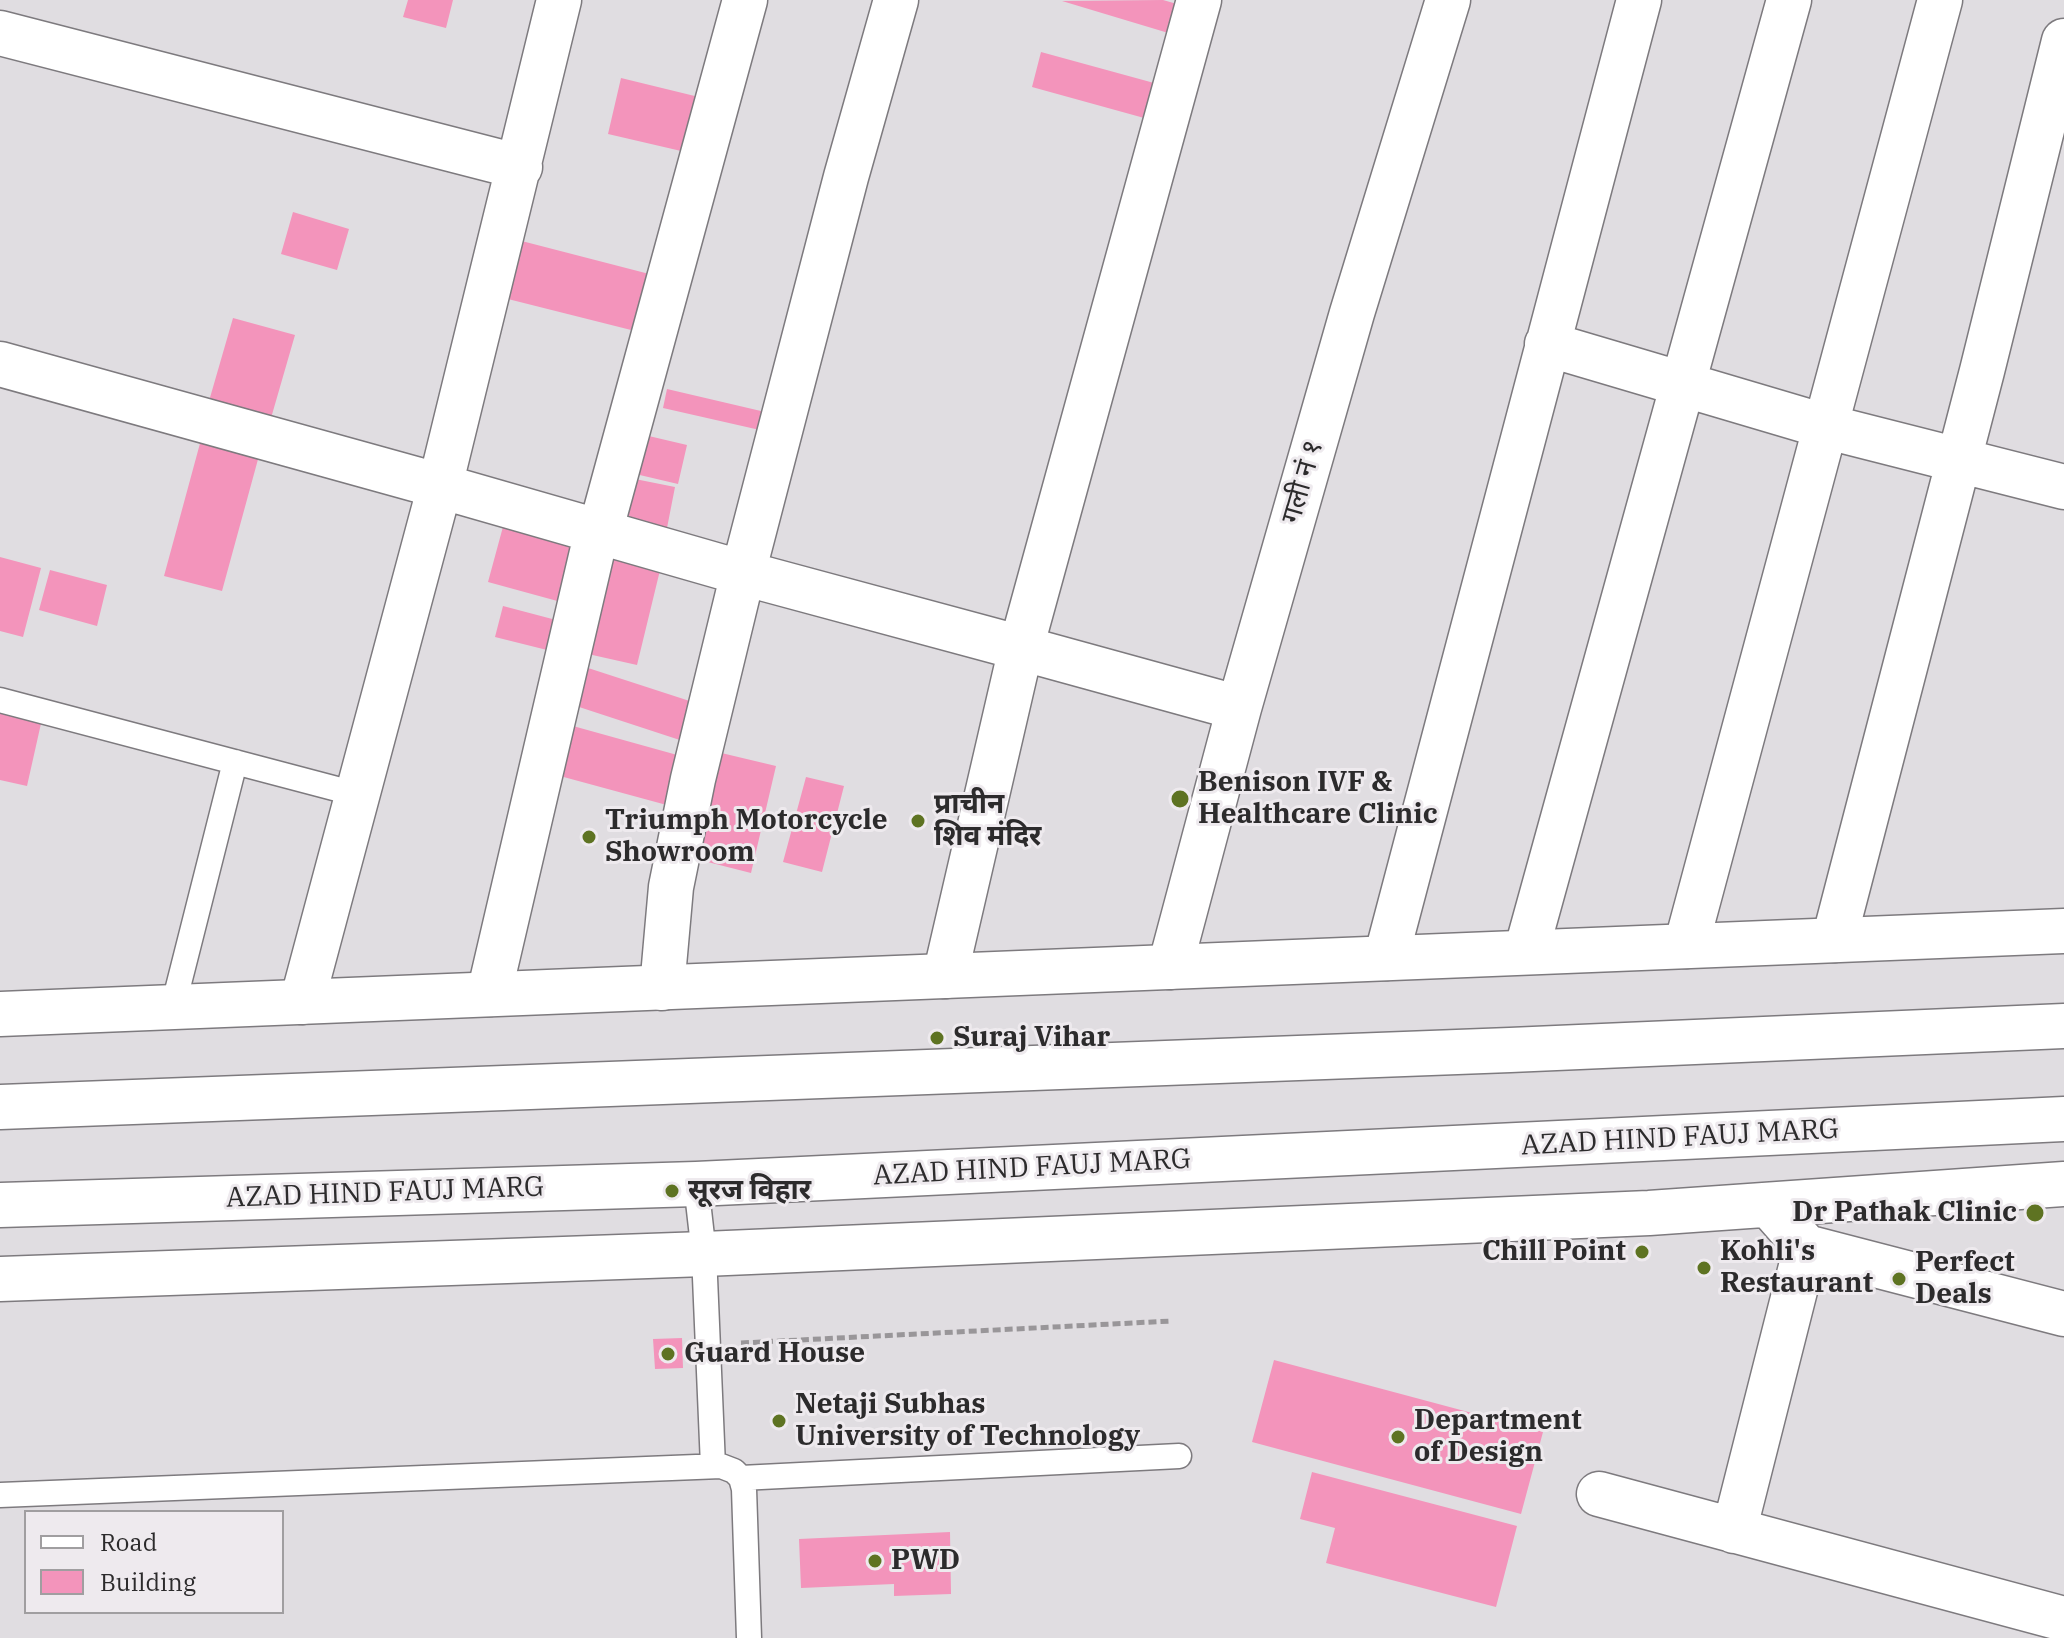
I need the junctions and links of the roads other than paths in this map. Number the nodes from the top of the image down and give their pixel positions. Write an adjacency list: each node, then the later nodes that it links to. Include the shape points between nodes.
1 (559, 0): 11 (street)
2 (745, 0): 19 (street)
3 (896, 0): 20 (street)
4 (1199, 0): 21 (street)
5 (1448, 0): 23 (street, गली नं १)
6 (1639, 0): 12 (street)
7 (1789, 0): 14 (street)
8 (1940, 0): 15 (street)
9 (0, 33): 11 (street)
10 (2064, 41): 16 (street)
11 (520, 167): 17 (street)
12 (1547, 344): 14 (street); 30 (street)
13 (0, 364): 17 (street)
14 (1684, 383): 15 (street); 29 (street)
15 (1824, 426): 16 (street); 28 (street)
16 (1958, 458): 18 (street); 27 (street)
17 (440, 486): 19 (street); 25 (street)
18 (2064, 487)
19 (600, 532): 20 (street); 34 (street)
20 (743, 573): 21 (street); 33 (street, via 671,887)
21 (1021, 648): 23 (street); 32 (street)
22 (0, 700): 24 (lane)
23 (1239, 708): 31 (street, गली नं १)
24 (235, 762): 25 (lane); 36 (lane)
25 (356, 794): 35 (street)
26 (2064, 931): 27 (street)
27 (1834, 940): 28 (street)
28 (1686, 946): 29 (street)
29 (1526, 952): 30 (street)
30 (1386, 958): 31 (street)
31 (1170, 967): 32 (street)
32 (945, 976): 33 (street)
33 (662, 988): 34 (street)
34 (489, 994): 35 (street)
35 (302, 1002): 36 (street)
36 (173, 1007): 37 (street)
37 (0, 1014)
38 (2064, 1026): 39 (street)
39 (0, 1107)
40 (2064, 1119): 41 (street, AZAD HIND FAUJ MARG)
41 (696, 1184): 43 (street, AZAD HIND FAUJ MARG); 46 (lane)
42 (2064, 1184): 44 (street)
43 (0, 1205)
44 (1769, 1205): 45 (street); 46 (street)
45 (1806, 1247): 48 (street); 54 (street)
46 (704, 1254): 47 (street); 50 (lane)
47 (0, 1279)
48 (2064, 1314)
49 (1179, 1456): 51 (lane)
50 (713, 1466): 51 (lane); 53 (lane)
51 (741, 1478): 57 (lane)
52 (1599, 1494): 54 (street)
53 (0, 1495)
54 (1734, 1531): 56 (street)
55 (2064, 1619): 56 (street)
56 (2007, 1622)
57 (749, 1638)

